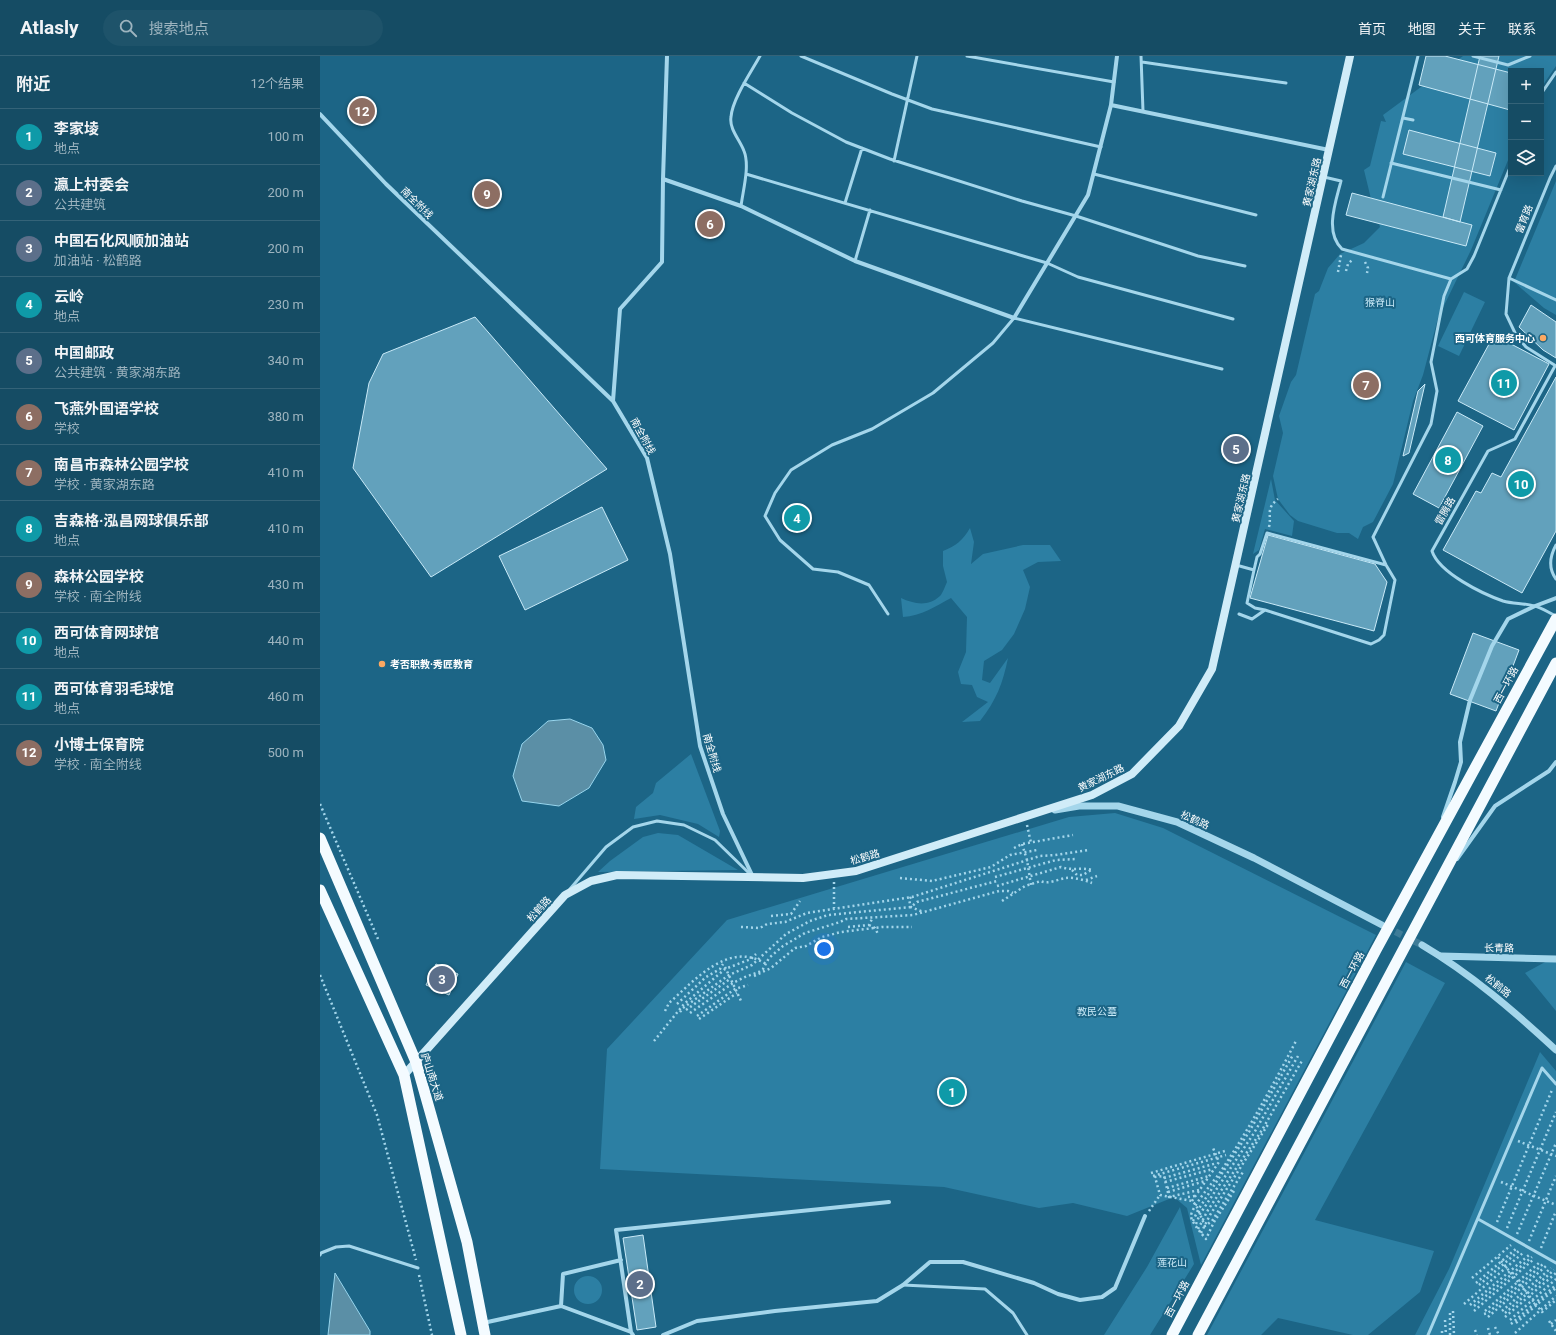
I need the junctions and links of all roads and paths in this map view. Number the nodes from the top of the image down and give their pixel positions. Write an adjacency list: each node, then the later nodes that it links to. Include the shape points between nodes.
1 (667, 56): 34 (street)
2 (760, 56): 15 (lane)
3 (801, 56): 18 (lane)
4 (917, 56): 18 (lane)
5 (966, 56): 14 (lane)
6 (1117, 56): 14 (street)
7 (1141, 56): 12 (lane)
8 (1350, 56): 26 (main road, 黄家湖东路)
9 (1418, 56): 22 (lane)
10 (1473, 56): 11 (lane, via 1508,65)
11 (1530, 56)
12 (1142, 62): 16 (lane); 20 (lane)
13 (1556, 72): 17 (lane)
14 (1114, 82): 19 (street)
15 (744, 83): 25 (lane, via 792,113); 31 (lane, via 730,118 735,136 744,152)
16 (1286, 83)
17 (1544, 90)
18 (907, 100): 24 (lane, via 932,109); 27 (lane)
19 (1111, 104): 20 (street); 24 (street)
20 (1143, 111): 26 (street)
21 (320, 114): 58 (street, 南全附线, via 386,184)
22 (1403, 118): 23 (lane); 28 (lane)
23 (1413, 120)
24 (1100, 147): 32 (street)
25 (862, 148): 27 (lane); 37 (lane)
26 (1329, 150): 33 (main road, 黄家湖东路)
27 (894, 161): 41 (lane, via 1022,202)
28 (1391, 163): 35 (lane); 36 (lane)
29 (1556, 166): 51 (lane, 雷育路)
30 (1508, 172): 35 (lane)
31 (746, 174): 37 (lane); 38 (lane)
32 (1094, 174): 40 (lane); 41 (street, via 1088,195)
33 (1323, 177): 42 (lane, via 1341,181 1333,223 1337,244); 62 (main road, 黄家湖东路)
34 (662, 179): 38 (street); 58 (street, via 662,262 620,309)
35 (1501, 190): 52 (lane, via 1467,269)
36 (1383, 197)
37 (845, 203): 39 (lane)
38 (741, 206): 45 (street)
39 (870, 210): 45 (lane); 46 (lane)
40 (1256, 215)
41 (1076, 216): 46 (street); 47 (lane, via 1198,256)
42 (1342, 249): 49 (path); 52 (lane)
43 (1356, 258): 48 (path, via 1350,262)
44 (1362, 260): 50 (path, via 1367,265)
45 (855, 261): 54 (street)
46 (1047, 263): 54 (street); 55 (lane, via 1078,277)
47 (1245, 266)
48 (1346, 271)
49 (1338, 272)
50 (1367, 274)
51 (1509, 278): 53 (lane); 56 (lane, 雷育路, via 1506,314 1516,335 1526,347)
52 (1451, 280): 63 (lane, via 1444,296 1431,362 1437,391 1431,424 1373,537)
53 (1556, 300)
54 (1014, 318): 57 (lane); 69 (lane, via 993,343 933,393 872,430 832,445 791,470 775,493 765,516 780,540 813,569 838,572 869,585)
55 (1233, 319)
56 (1555, 366): 67 (lane, 雷腾路, via 1515,439 1488,451 1432,551 1434,558 1450,573 1473,588 1504,601)
57 (1222, 369)
58 (613, 400): 92 (street, 南全附线, via 647,458 670,554 700,746 723,814)
59 (1278, 499): 60 (path, via 1272,504)
60 (1267, 532): 63 (lane); 64 (lane)
61 (1556, 545): 65 (lane, via 1552,552 1550,568)
62 (1236, 565): 64 (lane); 75 (main road, 黄家湖东路, via 1212,669 1179,726 1132,774 1092,795)
63 (1386, 565): 68 (lane, via 1395,580 1384,635 1371,644)
64 (1254, 570): 68 (lane, via 1247,603)
65 (1556, 580)
66 (1556, 598): 67 (street)
67 (1535, 606): 71 (lane, 雷腾路); 84 (street, via 1508,619 1492,646 1470,700 1460,742 1456,782)
68 (1265, 610): 70 (lane, via 1252,619)
69 (888, 614)
70 (1238, 614)
71 (1556, 617): 84 (highway, 西一环路)
72 (1556, 663): 103 (highway)
73 (1556, 762): 103 (street, via 1549,771 1495,806)
74 (320, 804): 122 (path)
75 (1039, 812): 76 (main road, 松鹤路); 116 (street, 松鹤路, via 1079,806 1118,806 1177,822 1254,858)
76 (1025, 816): 79 (path); 90 (main road, 松鹤路, via 856,871)
77 (1073, 835): 79 (path)
78 (320, 838): 155 (highway, 庐山南大道)
79 (1031, 843): 80 (path)
80 (1022, 844): 81 (path); 85 (path)
81 (1014, 848)
82 (1037, 850): 85 (path)
83 (1090, 850): 87 (path)
84 (1430, 852): 272 (highway, 西一环路)
85 (1025, 853): 87 (path); 95 (path, via 1010,855 991,867 932,881)
86 (1076, 859): 88 (path, via 1056,860)
87 (1027, 860): 88 (path); 105 (path)
88 (1028, 868): 93 (path); 94 (path)
89 (1072, 870): 89 (path, via 1080,868 1092,870 1083,875 1077,875); 94 (path, via 1061,867)
90 (834, 874): 92 (main road, 松鹤路, via 803,878); 109 (path)
91 (1097, 876): 96 (path)
92 (753, 877): 104 (main road, 松鹤路, via 617,875 591,881); 104 (lane, via 715,840 684,826 657,821 633,827 606,846)
93 (995, 877)
94 (1030, 877): 99 (path); 100 (path)
95 (900, 878)
96 (1086, 880): 98 (path); 99 (path, via 1067,878 1045,883 1041,881)
97 (997, 881): 108 (path, via 917,902)
98 (1092, 883)
99 (1031, 885): 102 (path)
100 (997, 886)
101 (320, 890): 156 (highway)
102 (1013, 893): 107 (path); 110 (path, via 999,891)
103 (1432, 894): 273 (highway)
104 (565, 895): 155 (main road, 松鹤路)
105 (912, 896): 108 (path, via 909,900); 109 (path)
106 (800, 901): 111 (path)
107 (1002, 901)
108 (911, 907): 110 (path); 127 (path, via 828,915 810,921 786,934)
109 (834, 908): 113 (path)
110 (923, 912): 114 (path)
111 (791, 914): 112 (path); 113 (path)
112 (771, 916)
113 (798, 916): 118 (path, via 760,928)
114 (873, 917): 115 (path); 130 (path, via 846,919 806,933 783,946)
115 (869, 925): 117 (path); 120 (path)
116 (1382, 925)
117 (848, 926)
118 (741, 927)
119 (912, 927): 120 (path)
120 (875, 928): 121 (path); 134 (path, via 822,937 806,946 795,948 771,968)
121 (878, 934)
122 (378, 939)
123 (1422, 945): 125 (street, 松鹤路)
124 (756, 954): 126 (path)
125 (1441, 956): 128 (street, 长青路); 150 (street, 松鹤路, via 1477,981)
126 (752, 957): 127 (path); 129 (path, via 737,956); 131 (path)
127 (758, 959): 130 (path); 133 (path, via 752,965)
128 (1556, 959)
129 (722, 962): 131 (path); 141 (path, via 720,969 706,977); 143 (path, via 712,966 668,1003)
130 (766, 964): 136 (path, via 759,972 745,976)
131 (725, 969): 133 (path); 148 (path, via 684,1004)
132 (320, 974): 223 (path, via 377,1115)
133 (728, 976): 135 (path); 144 (path)
134 (754, 976)
135 (730, 979): 136 (path); 142 (path)
136 (733, 984): 138 (path); 145 (path)
137 (748, 985): 138 (path)
138 (735, 989): 139 (path); 146 (path)
139 (737, 993): 140 (path); 147 (path)
140 (742, 1003)
141 (677, 1004)
142 (686, 1010)
143 (665, 1011)
144 (680, 1012)
145 (690, 1013)
146 (697, 1016)
147 (699, 1019)
148 (654, 1041)
149 (1296, 1041): 199 (path, via 1264,1102 1222,1170)
150 (1556, 1050)
151 (1294, 1055): 201 (path, via 1249,1132)
152 (1298, 1056): 203 (path, via 1254,1133)
153 (1307, 1058): 209 (path)
154 (1302, 1059): 207 (path, via 1262,1130)
155 (416, 1062): 156 (main road, 松鹤路); 257 (highway, 庐山南大道, via 467,1242)
156 (404, 1075): 268 (highway)
157 (1556, 1084): 159 (lane, via 1542,1068); 161 (path)
158 (1556, 1112): 163 (path)
159 (1512, 1138): 161 (path); 179 (lane)
160 (1556, 1143): 166 (path)
161 (1529, 1145): 163 (path); 182 (path)
162 (1213, 1148): 165 (path)
163 (1539, 1150): 166 (path); 185 (path)
164 (1225, 1151): 165 (path)
165 (1216, 1154): 169 (path); 172 (path)
166 (1551, 1154): 168 (path); 191 (path)
167 (1226, 1155): 169 (path)
168 (1556, 1156)
169 (1217, 1158): 170 (path); 176 (path)
170 (1217, 1163): 171 (path); 177 (path)
171 (1214, 1169): 174 (path); 181 (path)
172 (1151, 1172)
173 (1243, 1172): 209 (path, via 1212,1221)
174 (1209, 1176): 180 (path); 183 (path)
175 (1556, 1176): 197 (path)
176 (1154, 1177): 177 (path); 189 (path)
177 (1164, 1178): 181 (path)
178 (1241, 1178): 212 (path, via 1206,1239)
179 (1495, 1179): 182 (path); 205 (lane)
180 (1205, 1181): 184 (path); 186 (path)
181 (1165, 1182): 183 (path)
182 (1512, 1186): 185 (path); 210 (path)
183 (1167, 1188): 186 (path)
184 (1199, 1190): 187 (path); 190 (path)
185 (1522, 1191): 191 (path); 213 (path)
186 (1168, 1192): 192 (path)
187 (1186, 1193): 188 (path); 195 (path)
188 (1180, 1194): 193 (path); 194 (path)
189 (1160, 1195): 192 (path); 204 (path)
190 (1196, 1196): 195 (path); 196 (path)
191 (1534, 1196): 197 (path); 214 (path)
192 (1169, 1197): 193 (path)
193 (1176, 1197): 194 (path)
194 (1181, 1199): 195 (path)
195 (1188, 1199): 196 (path)
196 (1192, 1201): 199 (path)
197 (1546, 1201): 200 (path); 215 (path)
198 (889, 1202): 220 (street, via 616,1230)
199 (1196, 1205): 201 (path); 206 (path, via 1191,1215)
200 (1556, 1205)
201 (1198, 1210): 203 (path); 206 (path)
202 (1556, 1211): 216 (path)
203 (1200, 1214): 207 (path); 208 (path)
204 (1145, 1216): 232 (street, via 1115,1288 1102,1297 1080,1300 963,1262 930,1262)
205 (1478, 1219): 210 (lane); 274 (lane)
206 (1192, 1221): 208 (path)
207 (1202, 1221): 209 (path); 211 (path)
208 (1196, 1224): 211 (path)
209 (1205, 1226): 212 (path)
210 (1494, 1228): 213 (lane)
211 (1198, 1229): 212 (path)
212 (1201, 1233)
213 (1505, 1234): 214 (lane)
214 (1515, 1240): 215 (lane); 218 (path)
215 (1526, 1246): 216 (lane); 221 (path); 224 (path)
216 (1537, 1252): 219 (lane); 227 (path); 227 (path)
217 (320, 1255): 223 (lane, via 336,1247 350,1246)
218 (1498, 1257): 221 (path); 228 (path)
219 (1549, 1259): 222 (lane); 231 (path); 231 (path)
220 (621, 1260): 243 (street, via 563,1274); 265 (street)
221 (1503, 1263): 224 (path); 230 (path); 233 (path)
222 (1556, 1264): 236 (path)
223 (418, 1268): 267 (path)
224 (1506, 1268): 227 (path); 241 (path)
225 (1556, 1268): 237 (path)
226 (1556, 1273): 237 (path)
227 (1512, 1274): 231 (path); 244 (path); 245 (path); 249 (path)
228 (1472, 1278)
229 (1556, 1280): 239 (path)
230 (1476, 1283)
231 (1520, 1284): 236 (path); 251 (path); 253 (path)
232 (904, 1285): 270 (street, via 877,1301 697,1320); 271 (lane, via 985,1289 1013,1313)
233 (1479, 1285)
234 (1556, 1285): 242 (path)
235 (1556, 1288): 242 (path)
236 (1525, 1291): 237 (path); 248 (path)
237 (1528, 1295): 239 (path); 252 (path)
238 (1556, 1296): 246 (path)
239 (1532, 1300): 242 (path); 255 (path)
240 (1556, 1300): 246 (path, via 1542,1312)
241 (1464, 1304)
242 (1536, 1304): 246 (path); 258 (path); 259 (path)
243 (561, 1306): 257 (street); 265 (street)
244 (1470, 1306)
245 (1474, 1306)
246 (1540, 1310): 266 (path)
247 (1453, 1311): 278 (path)
248 (1502, 1311)
249 (1474, 1312)
250 (1450, 1313): 277 (path)
251 (1485, 1313)
252 (1505, 1315)
253 (1488, 1317)
254 (1445, 1320): 276 (path)
255 (1510, 1320)
256 (1556, 1320): 264 (path, via 1550,1323)
257 (483, 1323): 269 (highway, 庐山南大道)
258 (1511, 1324)
259 (1516, 1324)
260 (1495, 1327): 281 (path)
261 (1488, 1328): 280 (path)
262 (1475, 1330): 279 (path)
263 (1442, 1331): 275 (path)
264 (1556, 1331)
265 (632, 1333)
266 (1516, 1333)
267 (432, 1335)
268 (461, 1335)
269 (485, 1335)
270 (662, 1335)
271 (1027, 1335)
272 (1172, 1335)
273 (1198, 1335)
274 (1428, 1335)
275 (1442, 1335)
276 (1446, 1335)
277 (1450, 1335)
278 (1454, 1335)
279 (1477, 1335)
280 (1490, 1335)
281 (1499, 1335)

